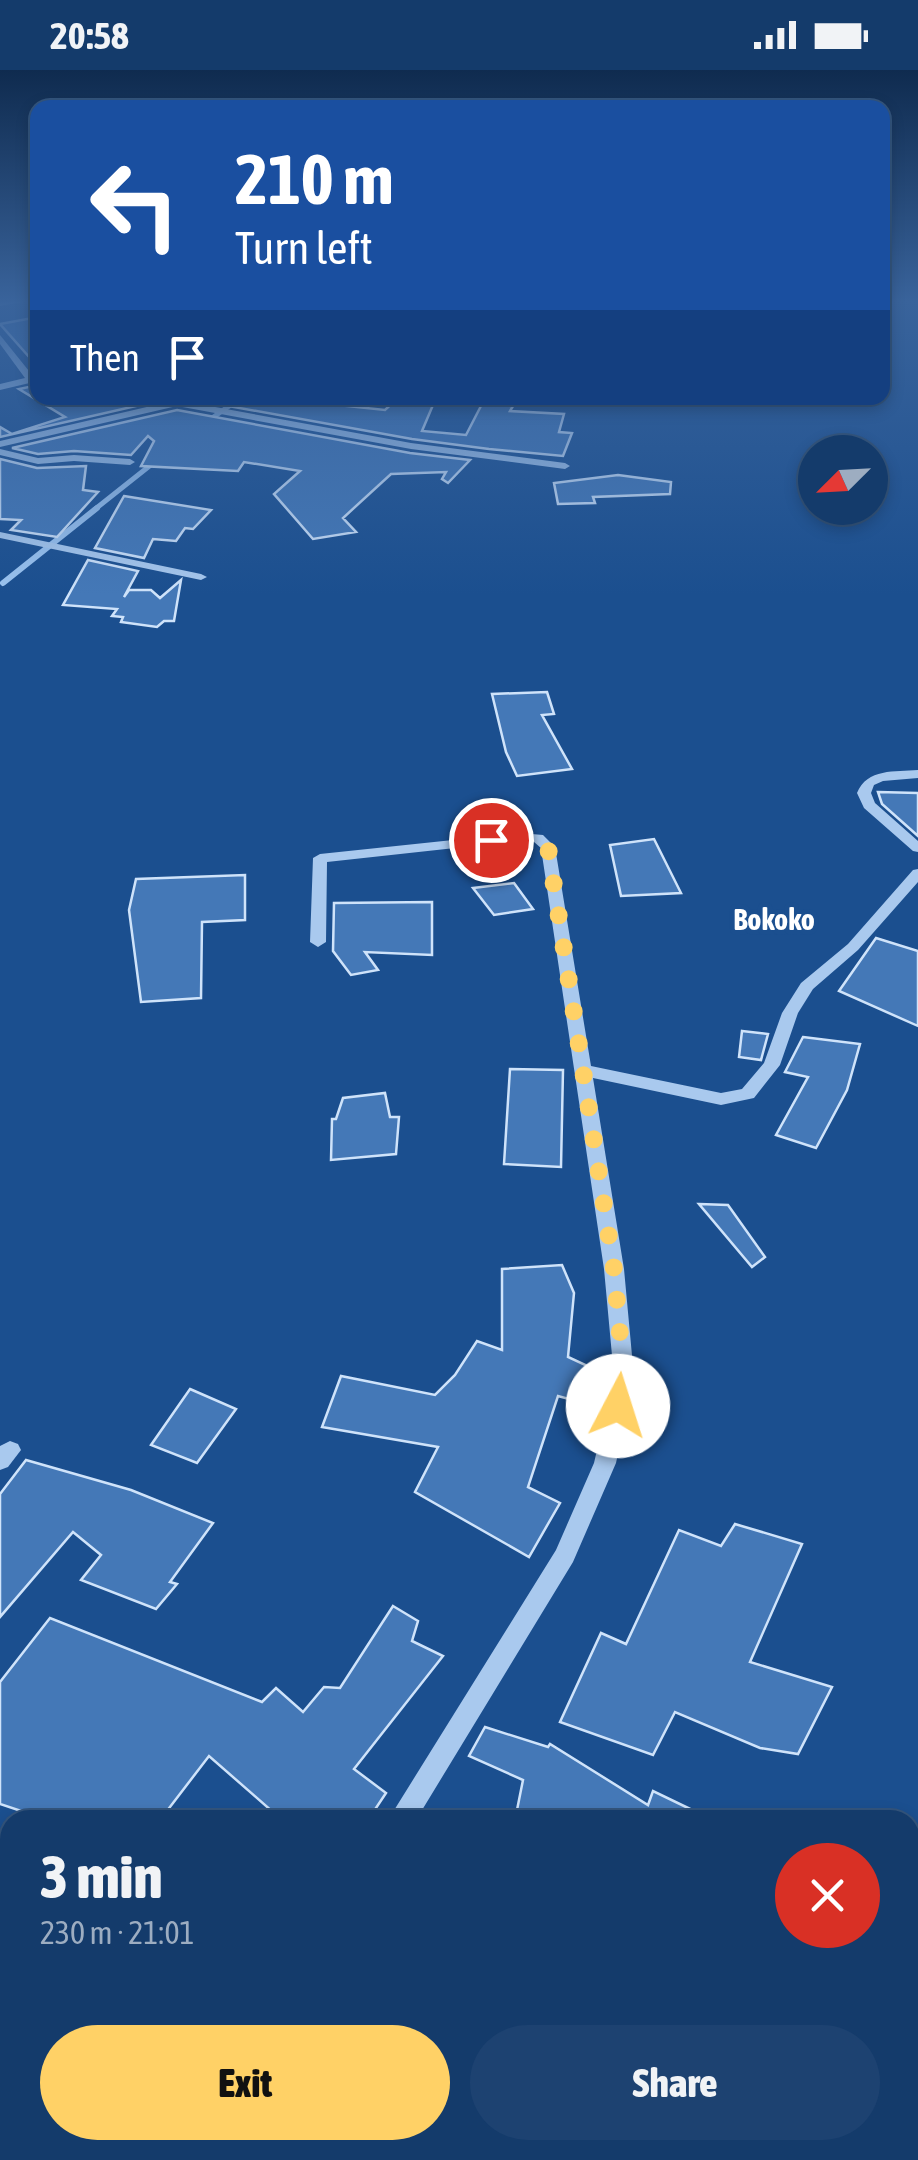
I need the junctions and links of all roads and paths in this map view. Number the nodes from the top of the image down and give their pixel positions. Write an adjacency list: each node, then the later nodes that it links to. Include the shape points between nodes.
1 (169, 405): 3 (street)
2 (189, 405): 6 (street)
3 (0, 444)
4 (0, 452): 5 (street, via 38,461)
5 (130, 462)
6 (564, 466)
7 (0, 536): 8 (street)
8 (201, 577)
9 (918, 774): 10 (street, via 880,778 864,794)
10 (918, 848)
11 (918, 873): 13 (street, via 854,947 807,986 772,1066 748,1094 721,1099)
12 (318, 942): 13 (street, via 320,858 538,838 548,847)
13 (586, 1071): 14 (street, via 624,1377 605,1463 565,1555)
14 (408, 1810)

